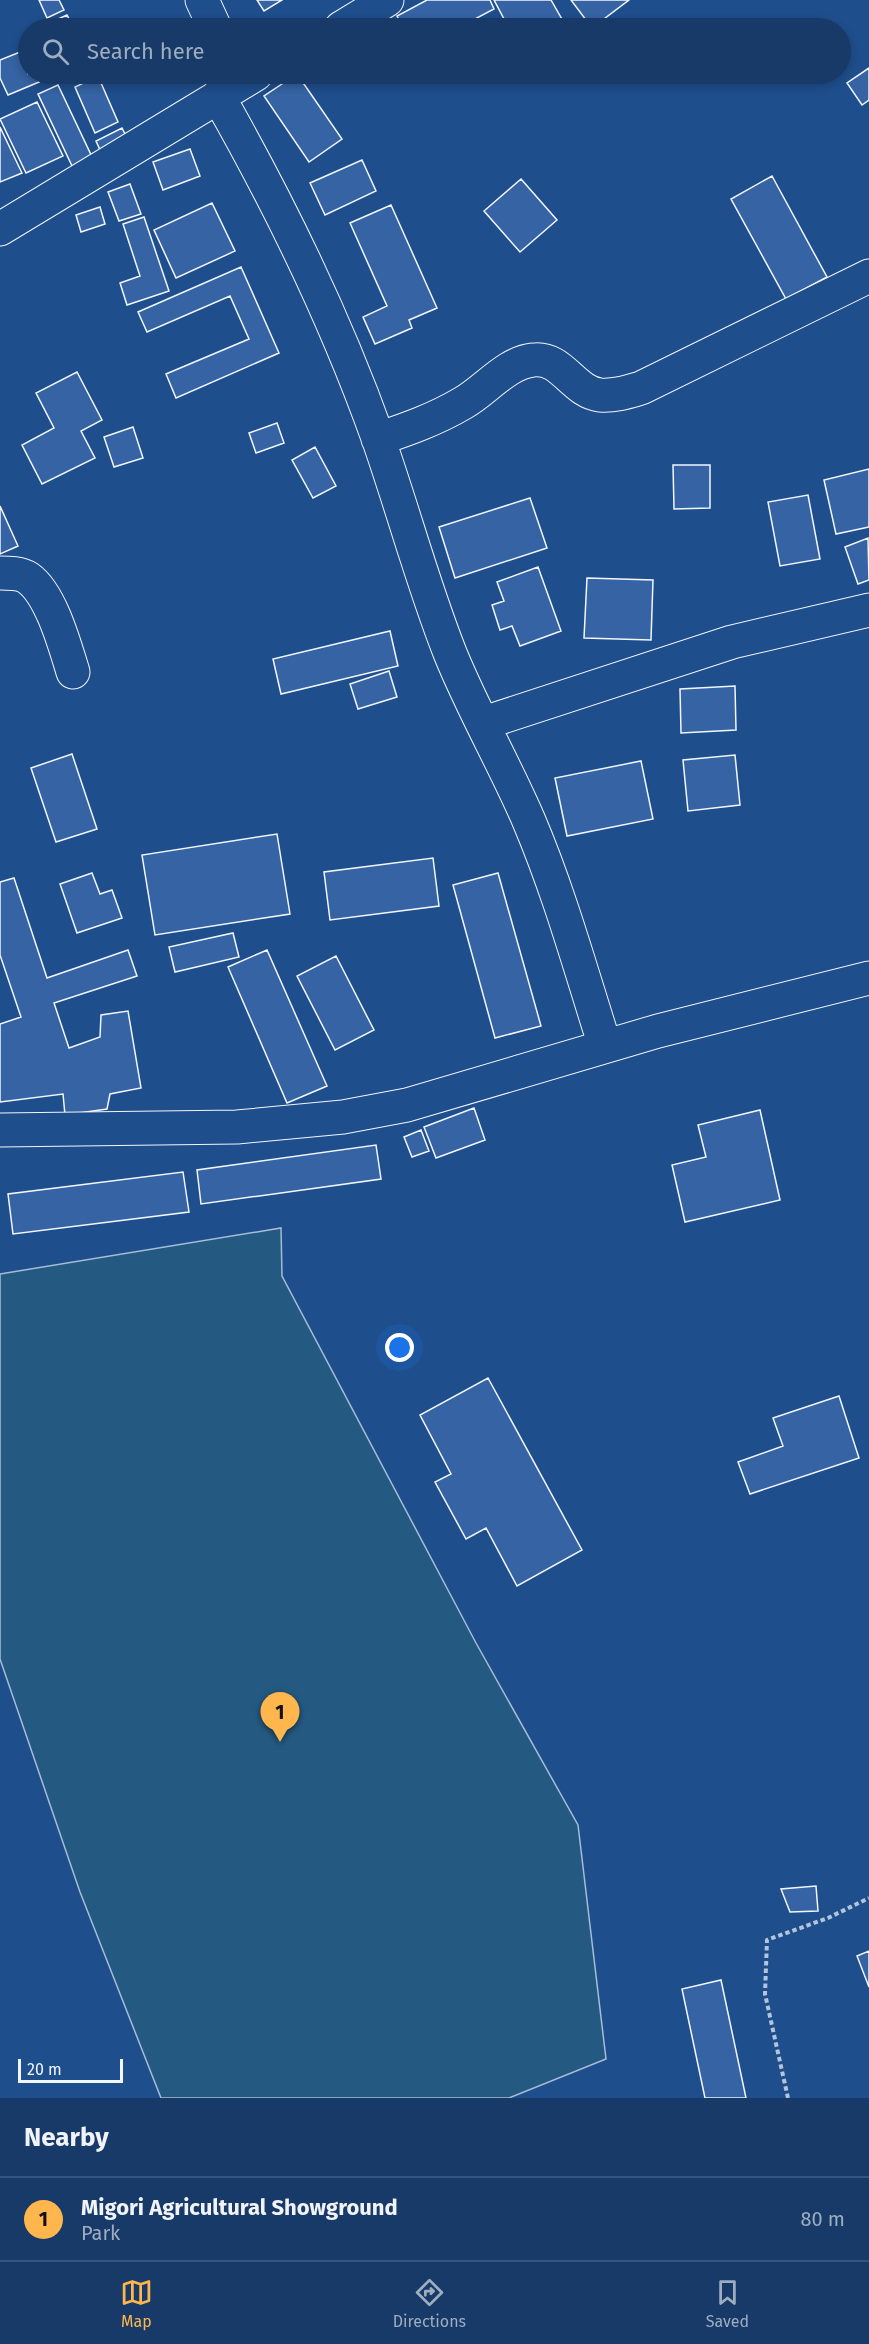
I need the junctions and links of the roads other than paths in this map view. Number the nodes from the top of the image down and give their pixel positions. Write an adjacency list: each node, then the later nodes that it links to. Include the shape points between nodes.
1 (202, 0): 3 (street)
2 (387, 0): 4 (street)
3 (210, 18)
4 (357, 18)
5 (233, 84): 7 (street)
6 (239, 84): 9 (street, via 257,166 331,321)
7 (0, 229)
8 (869, 276): 9 (street, via 641,388 598,395 581,388 558,367 533,360 505,371 465,402 429,422)
9 (378, 439): 13 (street, via 423,581 451,656)
10 (0, 573): 12 (street, via 27,577 39,590)
11 (869, 610): 13 (street, via 732,642)
12 (73, 672)
13 (483, 723): 15 (street, via 544,861)
14 (869, 978): 15 (street)
15 (605, 1046): 16 (street, via 407,1105 343,1117 237,1126)
16 (0, 1130)

